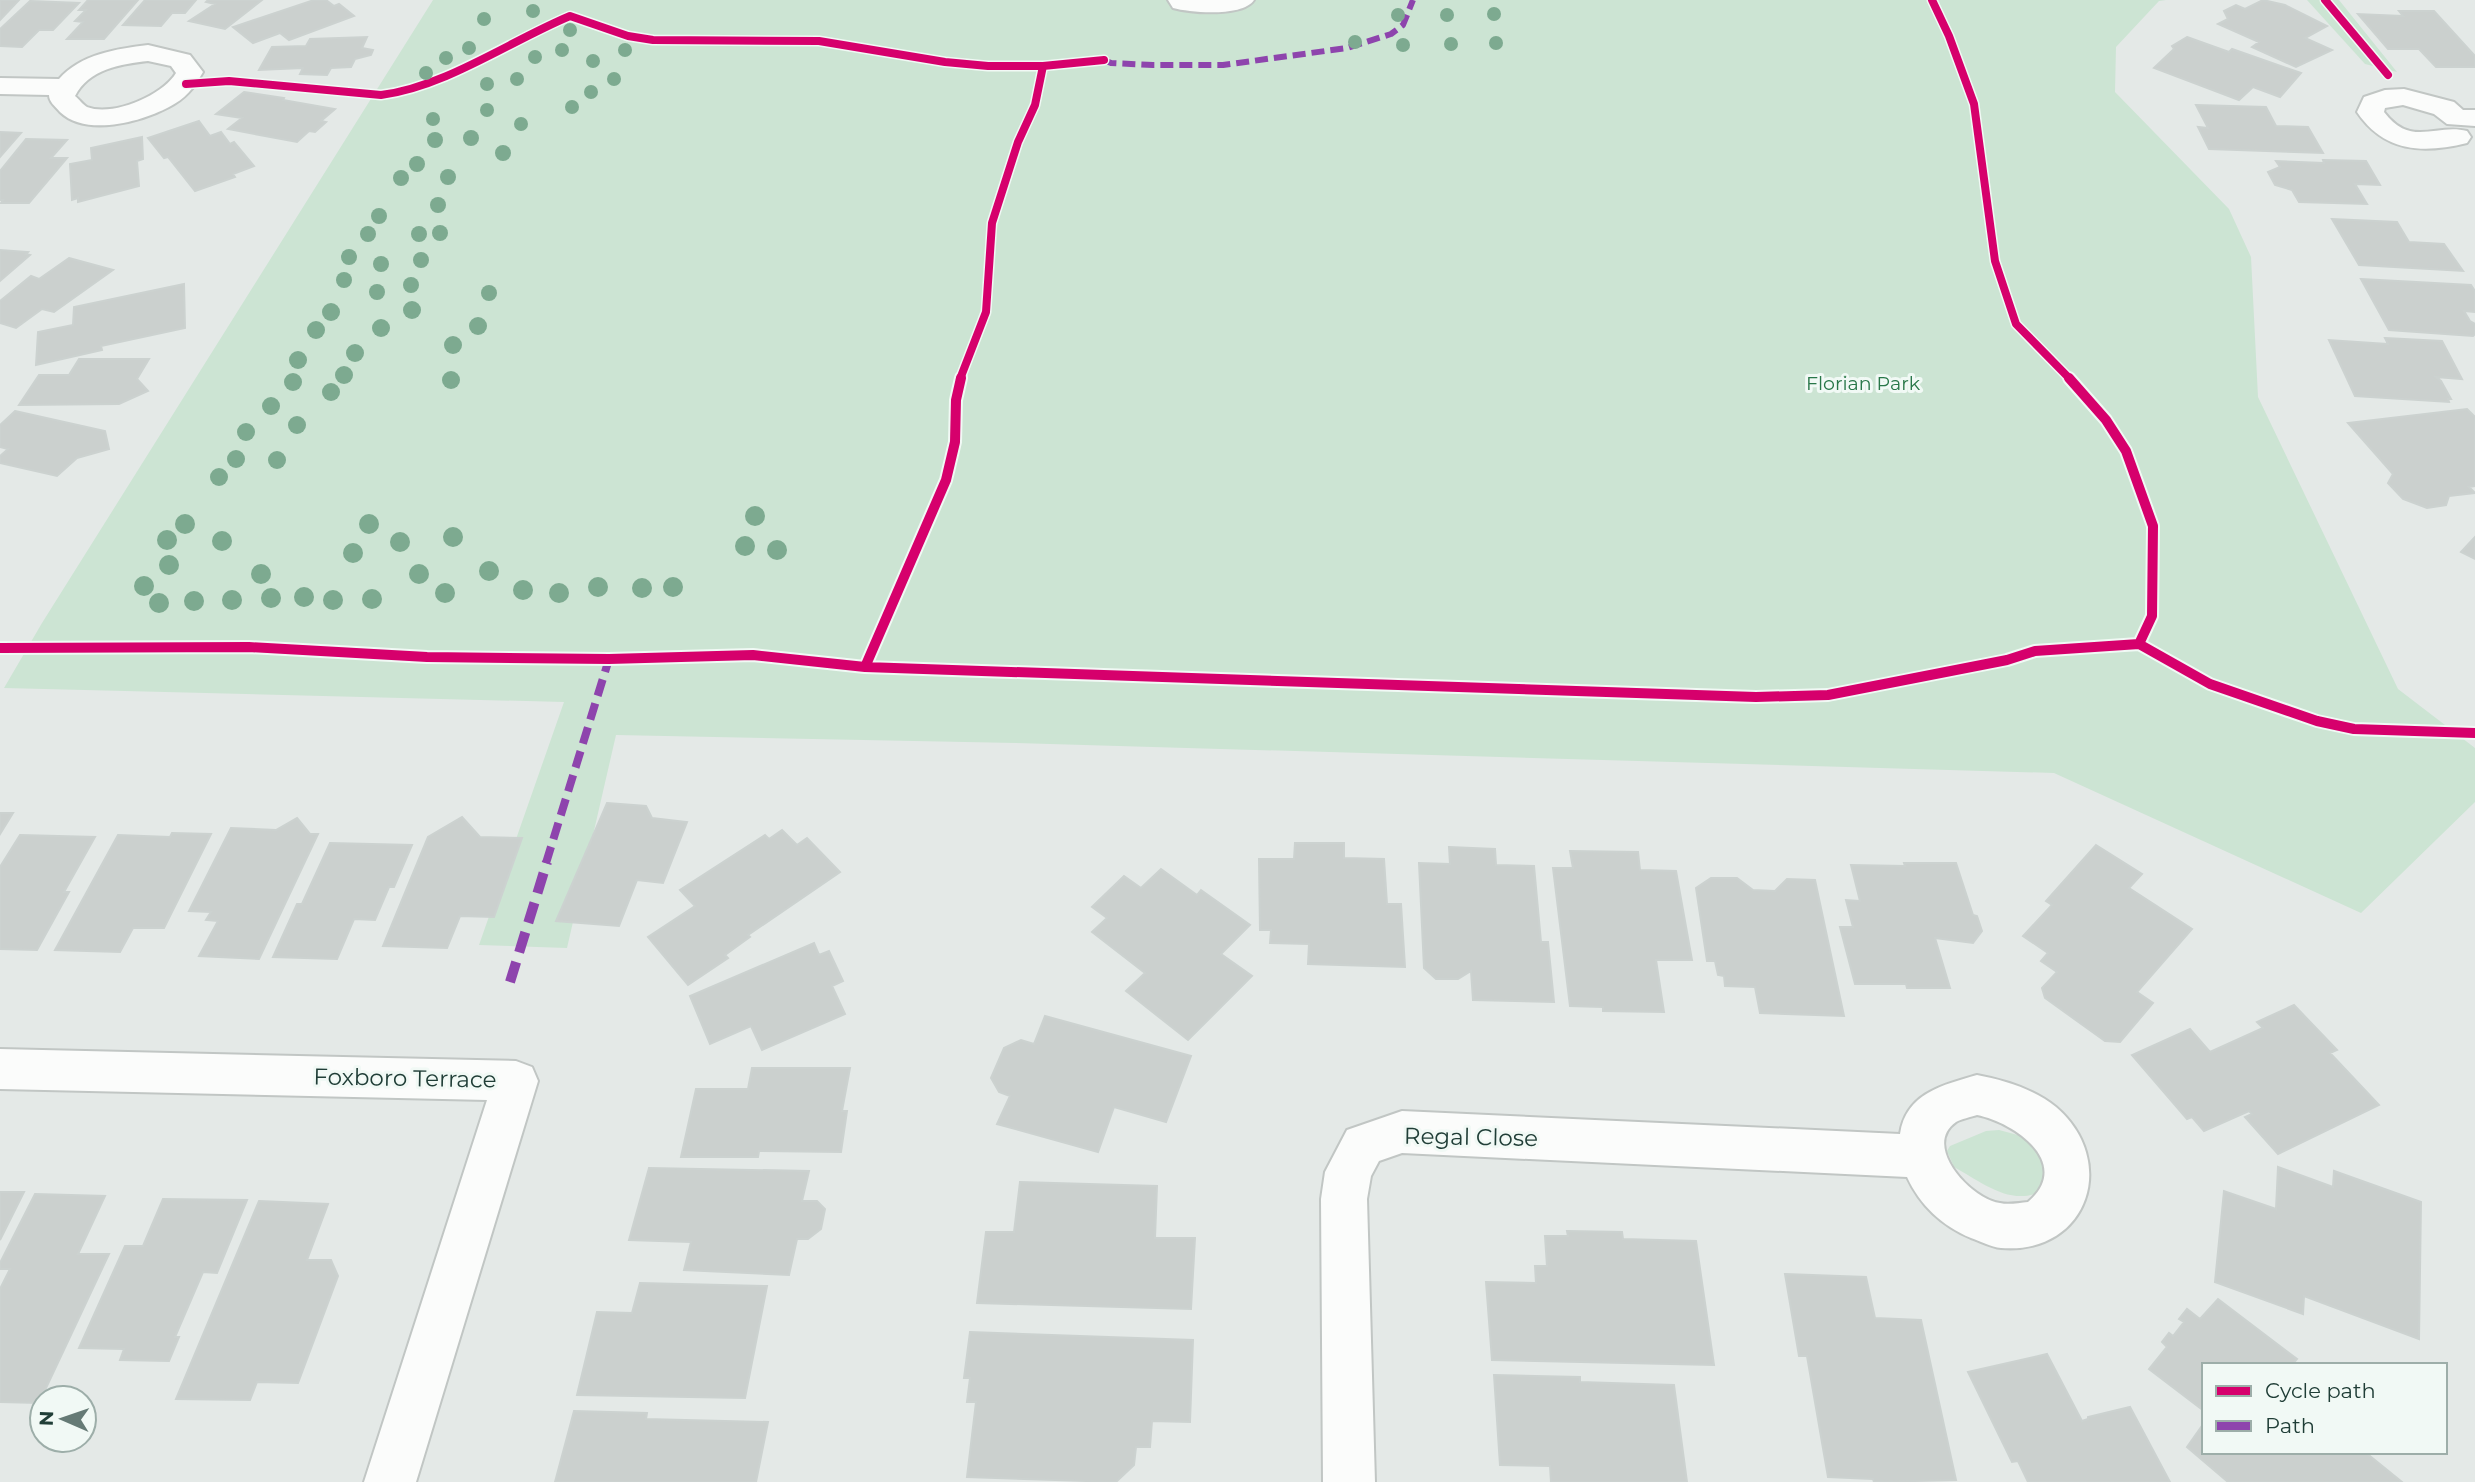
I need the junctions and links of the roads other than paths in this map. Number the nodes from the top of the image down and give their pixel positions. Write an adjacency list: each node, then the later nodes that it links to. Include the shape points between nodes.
1 (1180, 0): 2 (street, via 1232,4)
2 (1242, 0)
3 (0, 86): 4 (street)
4 (65, 87)
5 (0, 1069): 7 (street, Foxboro Terrace, via 516,1081)
6 (1921, 1156): 8 (street, Regal Close, via 1402,1132 1363,1145 1348,1171 1344,1199)
7 (390, 1482)
8 (1349, 1482)

